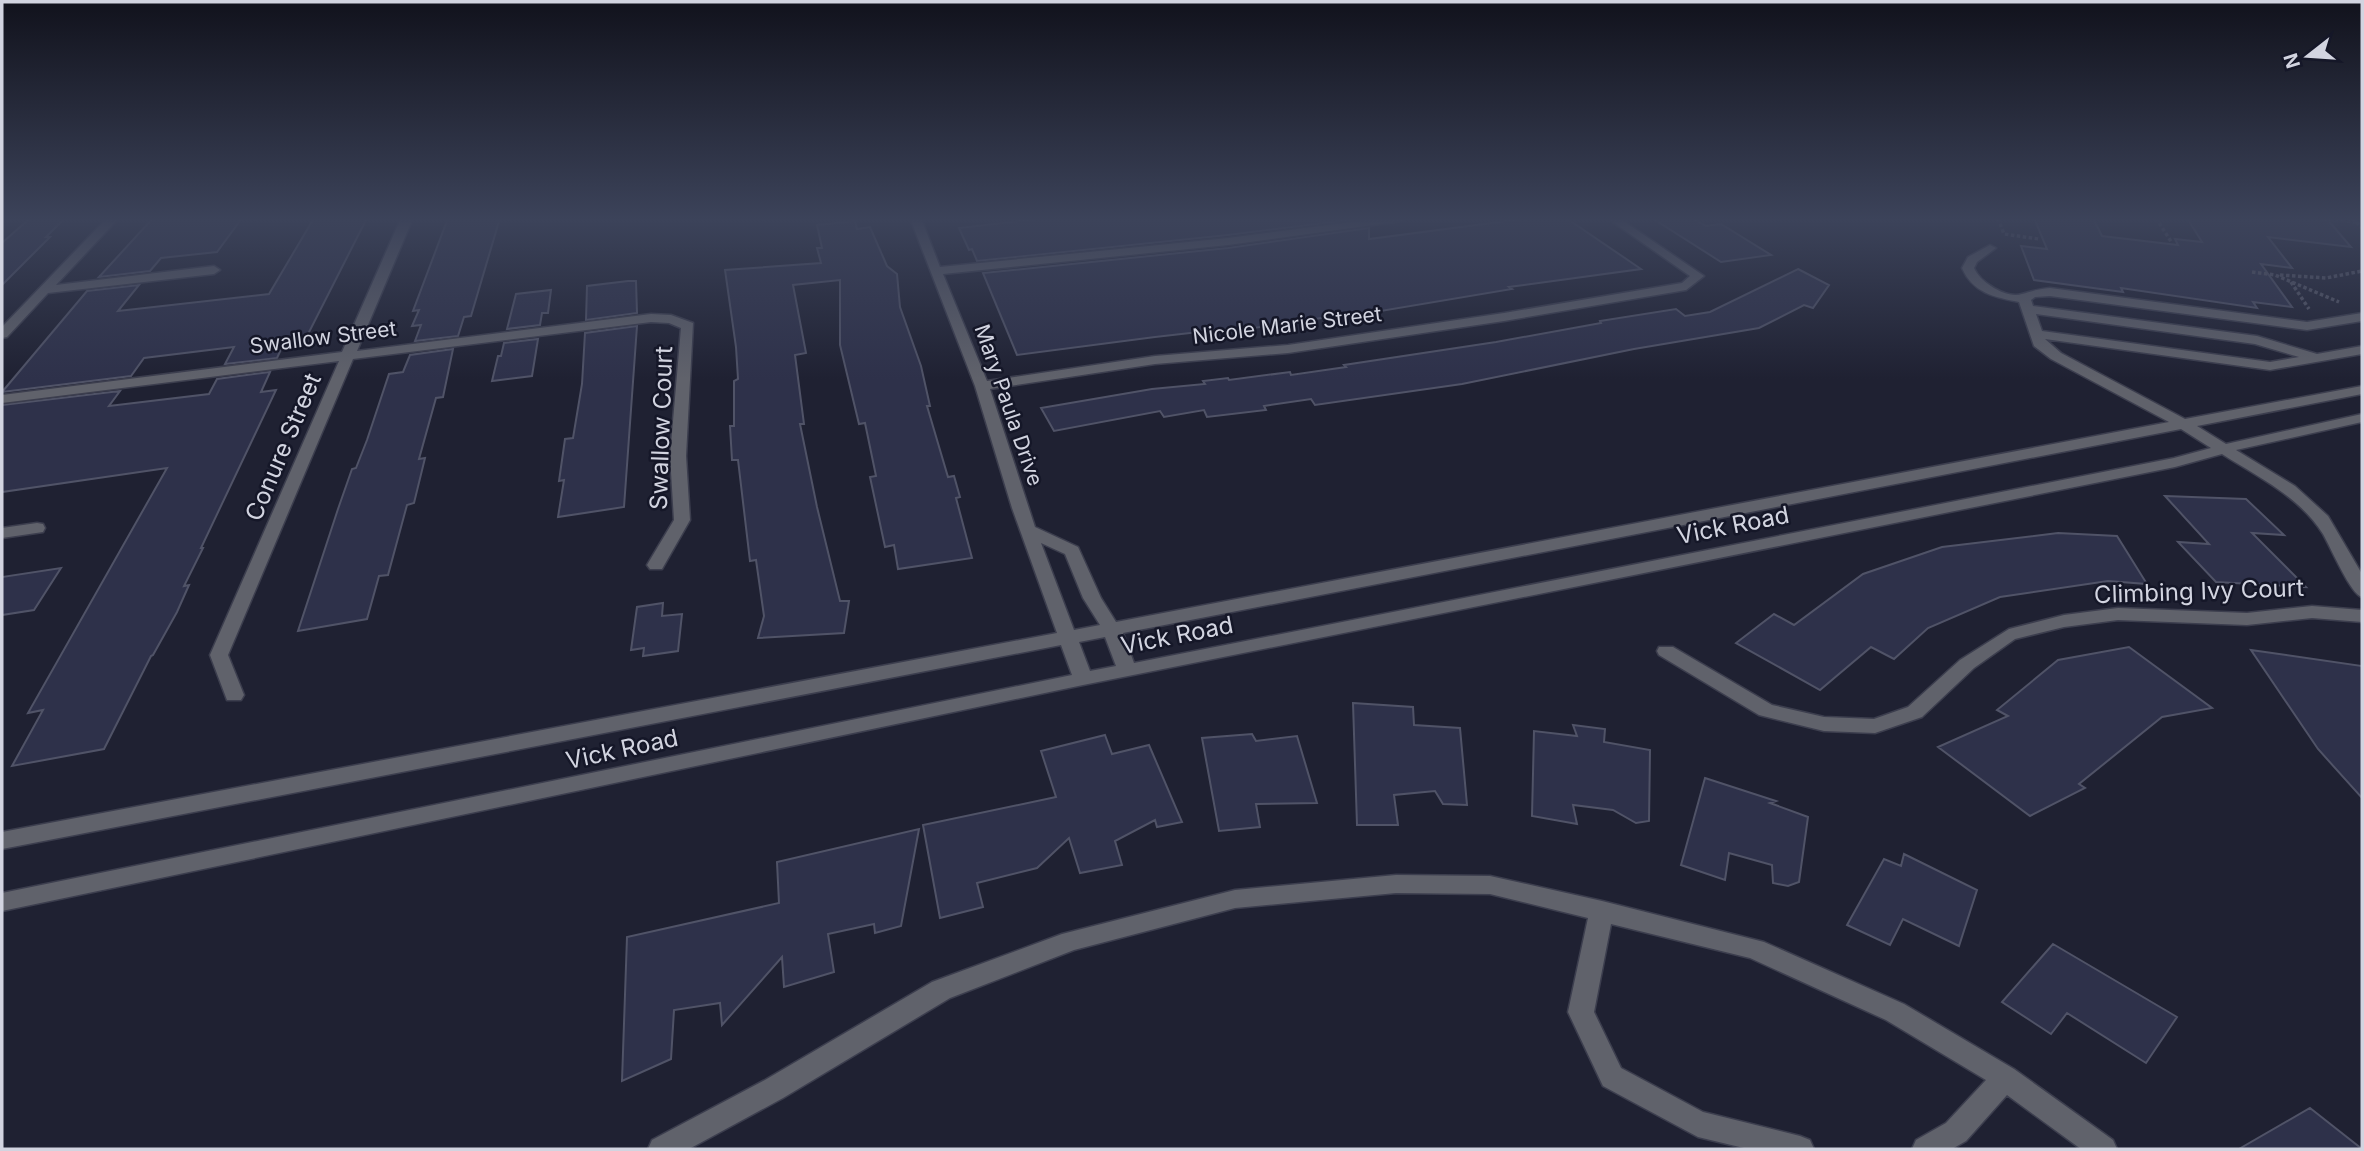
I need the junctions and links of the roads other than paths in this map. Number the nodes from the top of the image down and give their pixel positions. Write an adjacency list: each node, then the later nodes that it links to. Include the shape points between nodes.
1 (936, 271): 16 (street, Mary Paula Drive)
2 (60, 272): 7 (street)
3 (199, 272): 7 (street)
4 (383, 272): 14 (street, Conure Street)
5 (1692, 272): 16 (street, Nicole Marie Street, via 1698,276 1686,286 1504,317)
6 (1969, 272): 8 (street, via 1987,289)
7 (43, 289): 11 (street)
8 (2026, 304): 9 (street, via 2032,293 2050,292 2307,326); 12 (street); 15 (street, via 2257,340)
9 (2362, 317)
10 (650, 318): 14 (street, Swallow Street); 25 (street, Swallow Court, via 688,326 678,456 682,520)
11 (2, 334)
12 (2037, 334): 15 (street, via 2270,366); 20 (street, via 2046,350)
13 (2362, 350): 15 (street)
14 (346, 355): 18 (street, Swallow Street); 33 (street, Conure Street, via 219,655)
15 (2313, 357)
16 (982, 386): 23 (street, Mary Paula Drive)
17 (2362, 390): 20 (street, Vick Road)
18 (2, 399)
19 (2362, 418): 21 (street, Vick Road)
20 (2183, 424): 21 (street); 28 (street, Vick Road)
21 (2221, 450): 26 (street, via 2289,489 2322,519); 31 (street, Vick Road)
22 (37, 528): 24 (street)
23 (1028, 530): 28 (street, via 1072,551 1092,598); 29 (street, Mary Paula Drive)
24 (2, 533)
25 (656, 565)
26 (2362, 592)
27 (2362, 616): 30 (street, Climbing Ivy Court, via 2312,612 2248,619 2118,614 2064,621 2009,635 1967,664 1915,712 1875,726 1824,724 1766,710)
28 (1112, 629): 29 (street, Vick Road); 31 (street)
29 (1069, 637): 32 (street, Mary Paula Drive); 34 (street, Vick Road)
30 (1666, 651)
31 (1127, 670): 32 (street, Vick Road)
32 (1083, 679): 35 (street, Vick Road)
33 (234, 695)
34 (2, 841)
35 (2, 902)
36 (1602, 910): 37 (street, via 1755,949 1895,1012); 38 (street, via 1490,885 1396,884 1235,899 1071,941 941,990); 39 (street, via 1581,1012 1612,1077 1698,1124)
37 (2005, 1078): 40 (street, via 1956,1132); 41 (street)
38 (662, 1149)
39 (1800, 1149)
40 (1926, 1149)
41 (2103, 1149)

